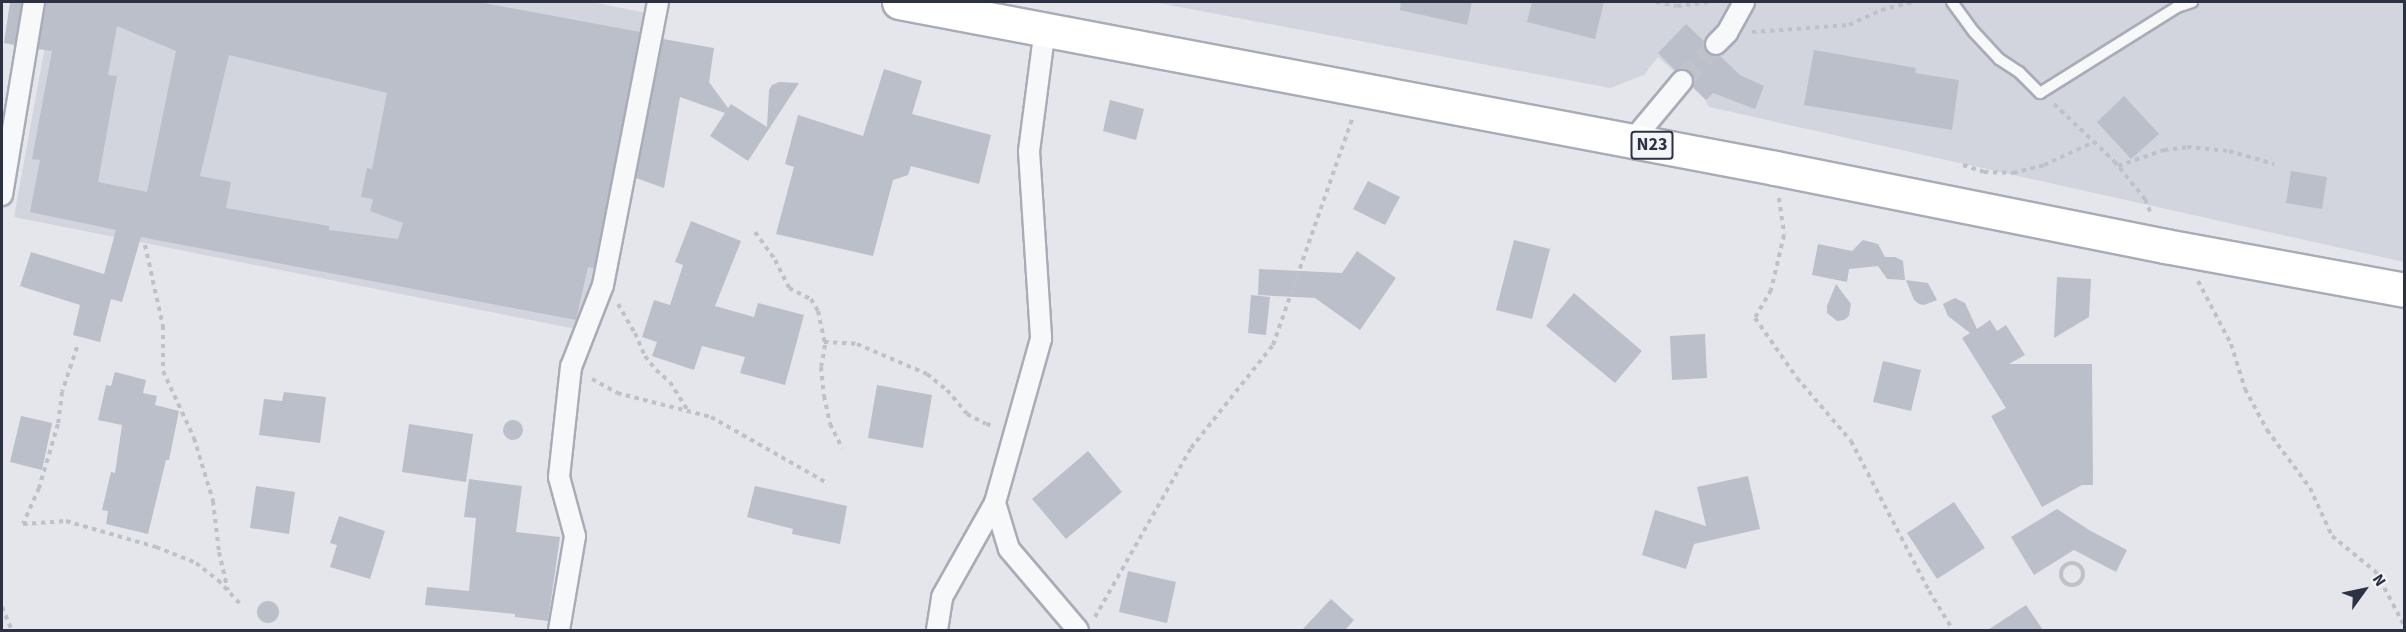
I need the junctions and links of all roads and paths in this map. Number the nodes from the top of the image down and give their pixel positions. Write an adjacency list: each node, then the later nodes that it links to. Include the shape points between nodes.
1 (34, 2): 23 (street)
2 (658, 2): 28 (street)
3 (899, 2): 12 (highway, N23)
4 (1656, 2): 11 (path)
5 (1672, 2): 11 (path)
6 (1708, 2): 11 (path)
7 (1744, 2): 13 (street)
8 (1914, 2): 13 (path, via 1881,10 1849,24)
9 (1952, 2): 16 (lane, via 1999,59)
10 (2192, 2): 16 (lane, via 2177,7)
11 (1677, 6)
12 (1045, 28): 15 (highway, N23); 34 (street, via 1029,151 1041,339)
13 (1721, 38)
14 (1682, 81): 17 (street)
15 (1362, 90): 17 (highway, N23); 42 (path, via 1273,345 1191,448)
16 (2040, 93): 18 (path)
17 (1632, 141): 22 (highway, N23)
18 (2094, 142): 20 (path, via 2044,165 2013,173 1984,172); 21 (path)
19 (2274, 164): 21 (path, via 2229,151 2187,147 2164,150)
20 (1963, 165)
21 (2118, 166): 26 (path, via 2145,199)
22 (1775, 168): 26 (highway, N23); 47 (path, via 1784,235 1771,290 1755,318 1797,378 1851,441)
23 (2, 195)
24 (755, 232): 30 (path, via 789,288 811,300 819,311)
25 (146, 245): 39 (path, via 163,326 163,371 194,438 213,501)
26 (2166, 246): 29 (highway, N23)
27 (2196, 278): 43 (path, via 2231,344 2245,389 2267,430 2310,488 2332,536 2376,572)
28 (603, 285): 32 (street); 33 (path, via 635,333 645,356 670,381)
29 (2404, 290)
30 (824, 342): 34 (path, via 857,344 910,366 947,390 967,414 986,424); 35 (path, via 824,396 830,424)
31 (77, 347): 39 (path, via 39,488 23,524 66,521 156,547 196,563)
32 (571, 367): 33 (path, via 617,393); 45 (street, via 560,477 575,536)
33 (688, 409): 36 (path, via 711,417)
34 (1014, 428): 37 (street)
35 (842, 448)
36 (826, 483)
37 (995, 503): 42 (street, via 1010,549); 46 (street, via 942,597)
38 (2062, 580): 38 (path, via 2069,586 2078,585 2084,578 2083,569 2076,563 2067,564 2061,571)
39 (228, 591): 40 (path)
40 (240, 604)
41 (2, 607): 44 (path)
42 (1073, 625)
43 (2404, 625)
44 (12, 630)
45 (559, 630)
46 (937, 630)
47 (1953, 630)

